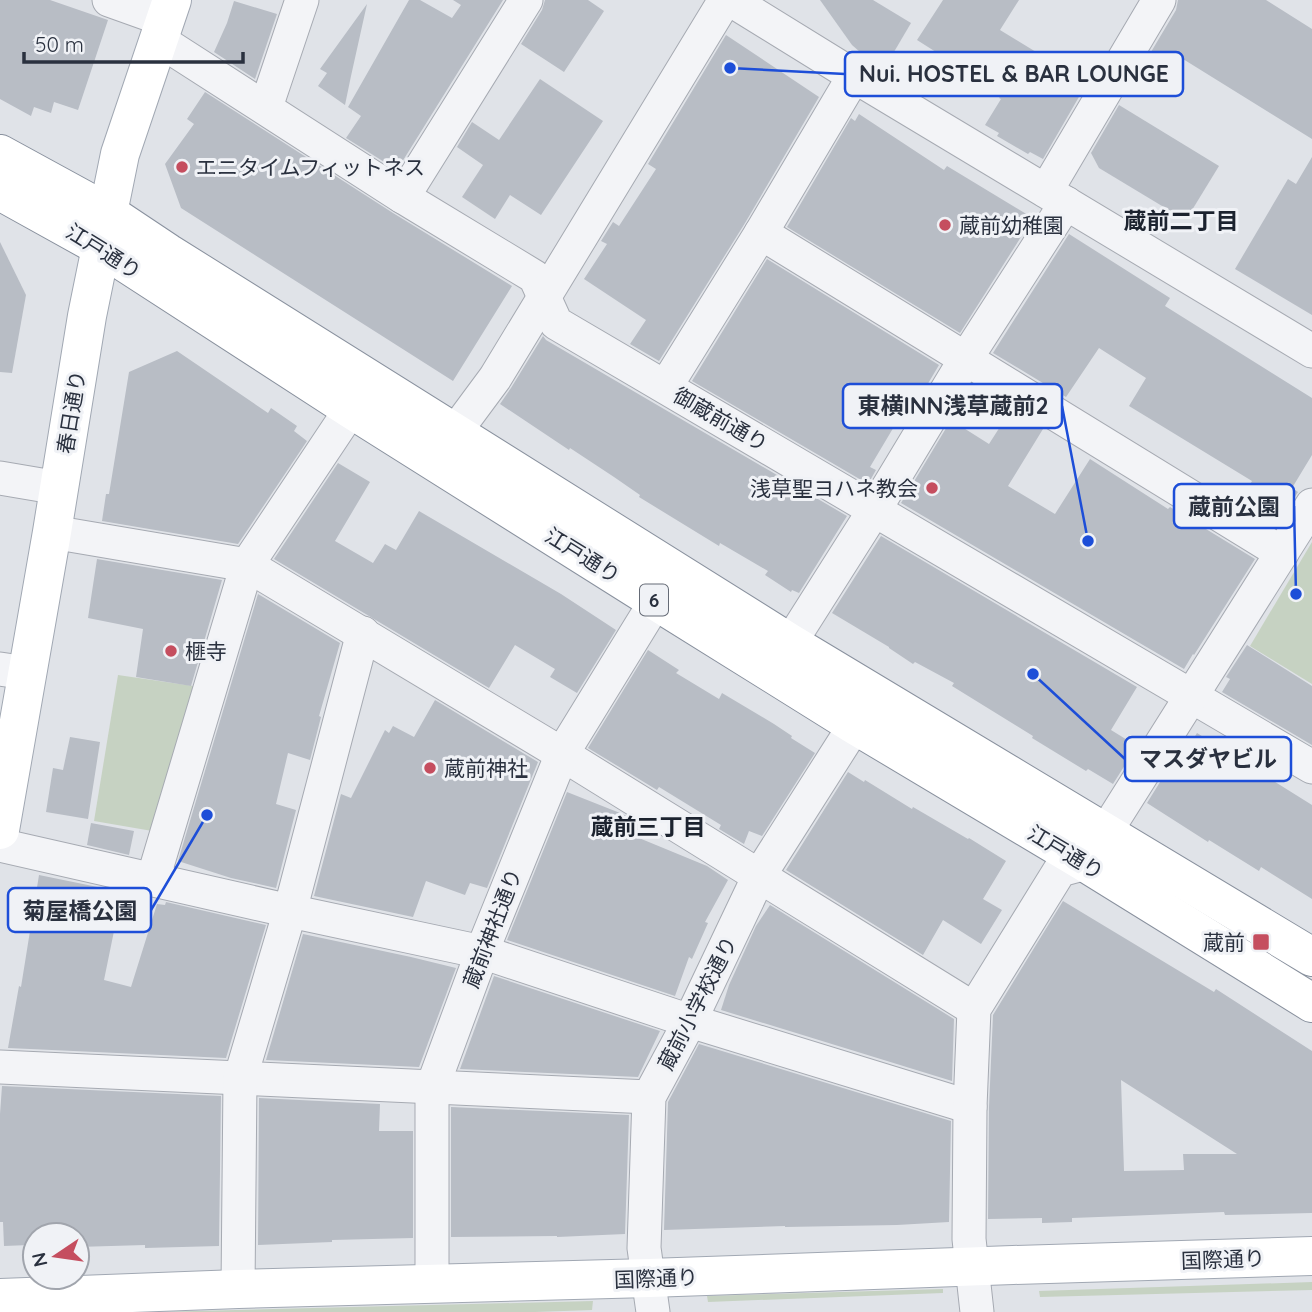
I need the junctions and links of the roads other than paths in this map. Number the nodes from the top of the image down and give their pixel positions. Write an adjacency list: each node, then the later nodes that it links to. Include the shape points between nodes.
1 (109, 0): 7 (street, 御蔵前通り)
2 (302, 0): 9 (street)
3 (526, 0): 12 (street)
4 (725, 0): 16 (street)
5 (731, 0): 8 (street)
6 (1159, 0): 13 (street)
7 (165, 20): 9 (street, 御蔵前通り); 14 (main road, 春日通り, via 120,154)
8 (854, 76): 13 (street); 15 (street)
9 (266, 107): 12 (street, 御蔵前通り)
10 (0, 154): 14 (main road, 江戸通り / 6)
11 (0, 191): 14 (main road, 江戸通り / 6)
12 (403, 197): 16 (street, 御蔵前通り, via 535,278)
13 (1056, 197): 17 (street); 18 (street)
14 (105, 230): 20 (main road, 江戸通り / 6); 21 (main road, 江戸通り / 6, via 168,253); 23 (main road, 春日通り, via 86,316)
15 (761, 233): 18 (street); 19 (street)
16 (544, 296): 19 (street, 御蔵前通り, via 556,323); 21 (street, via 495,378)
17 (1312, 351)
18 (965, 360): 25 (street); 27 (street)
19 (666, 386): 25 (street, 御蔵前通り)
20 (351, 409): 28 (street); 29 (main road, 江戸通り / 6)
21 (455, 432): 31 (main road, 江戸通り / 6)
22 (0, 478): 23 (street)
23 (59, 488): 26 (main road, 春日通り)
24 (1312, 505): 27 (street)
25 (875, 509): 31 (street); 33 (street, 御蔵前通り)
26 (52, 533): 28 (street); 32 (main road, 春日通り)
27 (1282, 553): 33 (street)
28 (247, 565): 30 (street); 41 (street)
29 (656, 601): 34 (main road, 江戸通り / 6); 35 (street, 蔵前神社通り)
30 (363, 633): 35 (street); 42 (street)
31 (789, 643): 39 (main road, 江戸通り / 6)
32 (13, 671): 37 (main road, 春日通り)
33 (1192, 696): 36 (street, 御蔵前通り); 39 (street)
34 (855, 725): 39 (main road, 江戸通り / 6); 40 (street, 蔵前小学校通り)
35 (562, 754): 40 (street); 43 (street, 蔵前神社通り)
36 (1312, 767)
37 (0, 830)
38 (0, 845): 41 (street)
39 (1096, 848): 44 (main road, 江戸通り / 6); 45 (main road, 江戸通り / 6); 46 (street, via 1060,870)
40 (759, 876): 46 (street); 47 (street, 蔵前小学校通り)
41 (153, 879): 42 (street)
42 (290, 911): 43 (street); 49 (street)
43 (482, 951): 47 (street); 50 (street, 蔵前神社通り)
44 (1312, 957)
45 (1312, 1003)
46 (974, 1009): 52 (street)
47 (690, 1021): 51 (street, 蔵前小学校通り); 52 (street)
48 (0, 1067): 49 (street)
49 (240, 1079): 50 (street); 56 (street)
50 (432, 1088): 51 (street); 55 (street, 蔵前神社通り)
51 (649, 1097): 57 (street, 蔵前小学校通り, via 644,1248)
52 (970, 1107): 54 (street)
53 (1312, 1256): 54 (main road, 国際通り)
54 (972, 1266): 57 (main road, 国際通り); 59 (street)
55 (432, 1284): 56 (main road, 国際通り); 57 (main road, 国際通り)
56 (238, 1289): 58 (main road, 国際通り)
57 (651, 1295)
58 (0, 1298)
59 (977, 1312)

